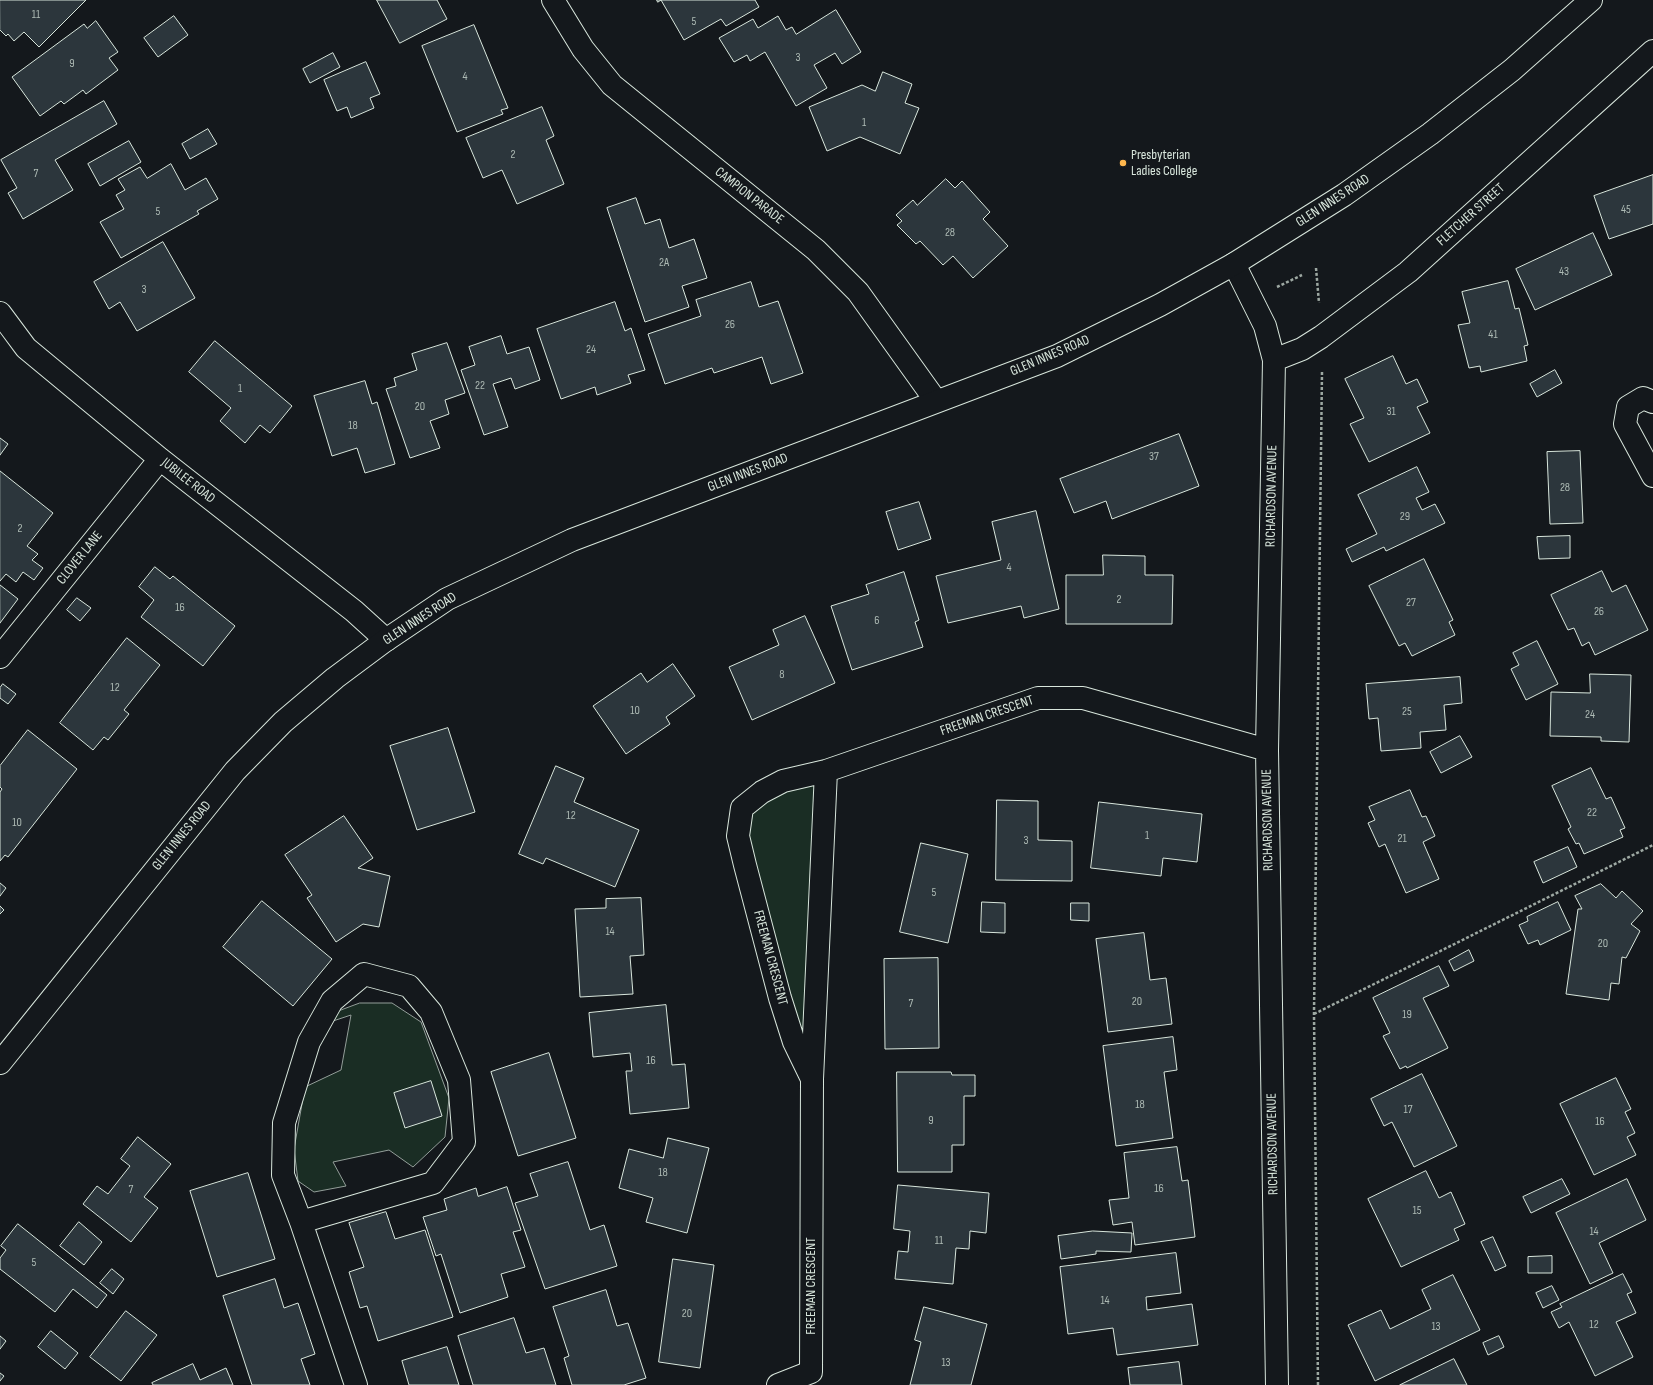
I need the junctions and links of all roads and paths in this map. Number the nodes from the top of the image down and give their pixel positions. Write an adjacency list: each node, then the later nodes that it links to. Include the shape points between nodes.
1 (554, 0): 10 (street, CAMPION PARADE, via 583,49 612,85 816,250 858,292)
2 (1591, 0): 4 (street, GLEN INNES ROAD, via 1512,70 1430,134 1344,195)
3 (1653, 51): 8 (street, FLETCHER STREET, via 1408,272 1322,338)
4 (1234, 264): 8 (street, RICHARDSON AVENUE, via 1265,326); 10 (street, GLEN INNES ROAD, via 1160,305 1057,356)
5 (1316, 268): 6 (path)
6 (1319, 304)
7 (0, 313): 12 (street, JUBILEE ROAD, via 26,348)
8 (1274, 360): 16 (street, RICHARDSON AVENUE)
9 (1322, 369): 19 (path)
10 (936, 401): 14 (street, GLEN INNES ROAD, via 572,540 447,599)
11 (1653, 402): 13 (street, via 1643,398 1628,407 1625,424)
12 (160, 459): 14 (street, JUBILEE ROAD, via 354,611); 15 (street, CLOVER LANE)
13 (1653, 476)
14 (386, 640): 20 (street, GLEN INNES ROAD, via 335,678 283,722 235,771)
15 (0, 658)
16 (1267, 750): 17 (street, FREEMAN CRESCENT, via 1083,698 1038,698); 25 (street, RICHARDSON AVENUE)
17 (826, 772): 21 (street, FREEMAN CRESCENT); 21 (street, FREEMAN CRESCENT, via 783,781 762,792 742,808 738,836 780,998 794,1042)
18 (1653, 845): 19 (path)
19 (1314, 1014): 26 (path)
20 (0, 1063)
21 (812, 1079): 24 (street, FREEMAN CRESCENT, via 811,1372)
22 (301, 1222): 22 (street, via 284,1175 284,1123 309,1042 332,1001 364,974 409,986 431,1012 459,1080 464,1142 433,1183); 23 (street)
23 (356, 1385)
24 (778, 1385)
25 (1277, 1385)
26 (1318, 1385)

